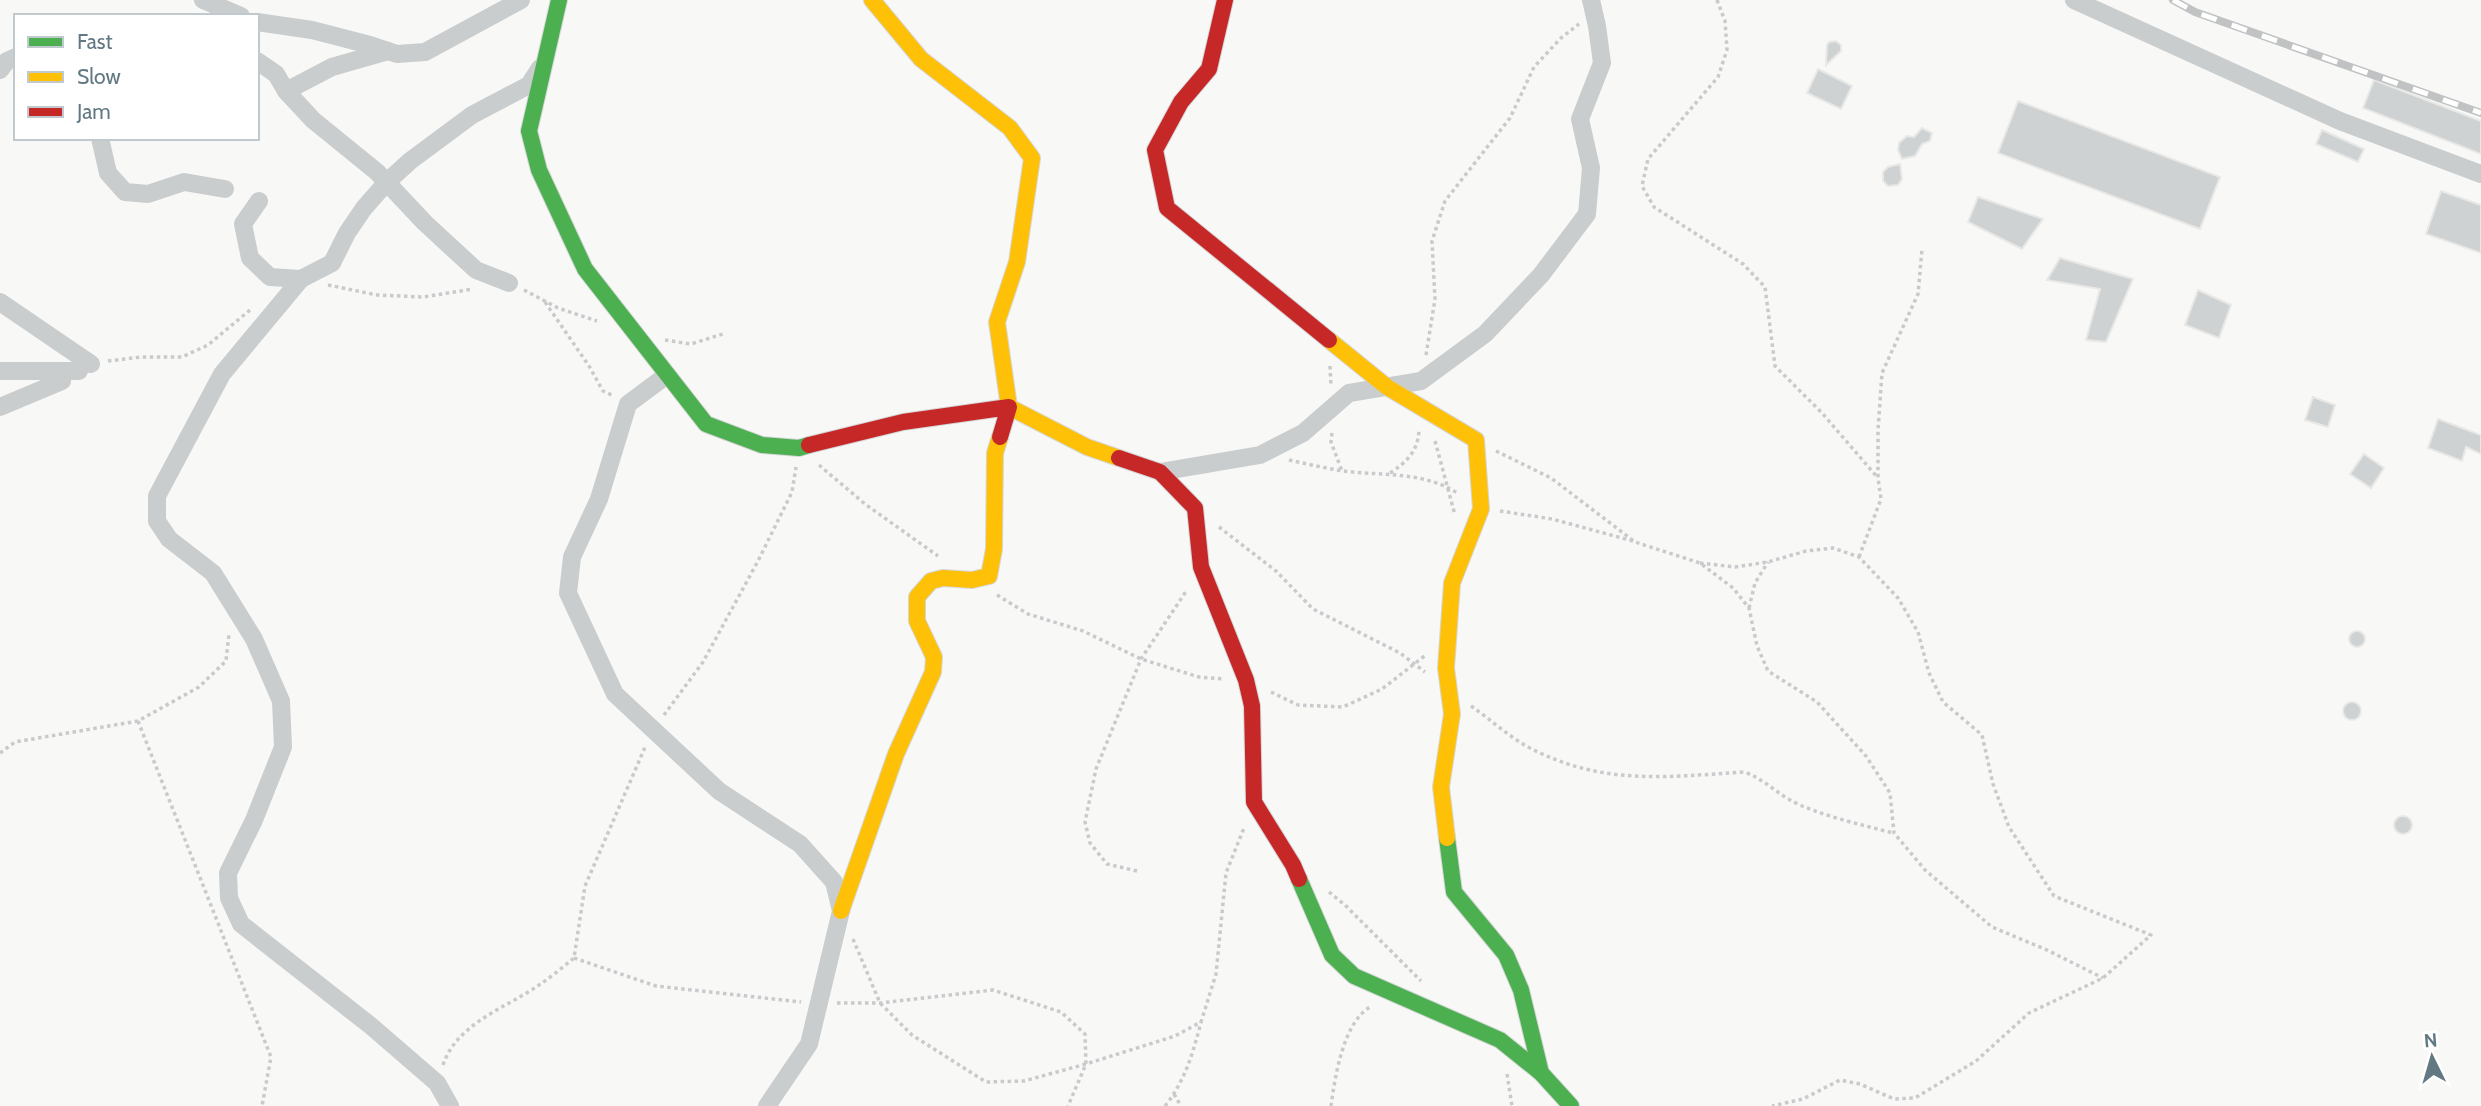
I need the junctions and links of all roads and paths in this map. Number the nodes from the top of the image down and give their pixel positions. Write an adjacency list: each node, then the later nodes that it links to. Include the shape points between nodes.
1 (203, 0): 9 (street)
2 (521, 0): 11 (street, via 425,52)
3 (559, 0): 12 (street)
4 (872, 0): 35 (street, via 921,59 1010,128 1032,158 1017,261 998,322)
5 (1225, 0): 31 (street, via 1209,69 1181,102 1155,150 1167,208)
6 (1717, 0): 42 (path, via 1725,21 1727,50 1718,77 1648,159 1642,186 1654,207 1743,264 1765,287 1775,366)
7 (2074, 0): 18 (street, via 2340,121)
8 (1592, 7): 30 (path, via 1534,67 1510,118 1445,201 1432,241 1435,299); 30 (street, via 1602,63 1580,119 1591,168 1587,214 1541,275 1485,334)
9 (236, 14)
10 (259, 22): 11 (street, via 312,30)
11 (388, 51): 16 (street, via 332,67)
12 (547, 56): 19 (street, via 529,85 472,115); 28 (street, via 529,131 539,170 585,269)
13 (14, 58): 15 (street)
14 (259, 62): 16 (street, via 276,74)
15 (0, 70)
16 (286, 91): 19 (street, via 313,121)
17 (100, 140): 20 (street, via 107,173 125,192 148,194 184,181)
18 (2481, 174)
19 (387, 182): 23 (street, via 347,233 332,263); 24 (street, via 475,270)
20 (225, 189)
21 (259, 201): 23 (street, via 243,224 250,258 270,277)
22 (1922, 250): 42 (path, via 1918,294 1882,373)
23 (301, 279): 53 (street, via 222,374 158,496 157,522 169,539 213,573)
24 (509, 283)
25 (542, 299): 33 (path, via 603,391)
26 (0, 302): 27 (street, via 85,367)
27 (0, 370)
28 (667, 375): 33 (street); 38 (street, via 706,424 762,445)
29 (62, 381): 34 (street)
30 (1421, 381): 31 (street)
31 (1387, 387): 32 (street); 39 (street, via 1349,393 1303,433)
32 (1407, 399): 36 (street); 41 (path, via 1416,415 1416,448 1404,464)
33 (628, 404): 57 (street, via 599,499 572,557 568,593 615,694)
34 (0, 407)
35 (1010, 407): 38 (street, via 903,422); 40 (street, via 1087,447); 62 (street, via 995,453 994,549 989,576 931,581 917,597 917,621 934,657 933,672 896,754)
36 (1427, 411): 37 (street); 43 (path)
37 (1476, 440): 45 (street); 46 (path, via 1551,478)
38 (799, 448): 48 (path, via 865,504); 57 (path, via 792,492 758,561 703,662)
39 (1260, 455): 40 (street); 41 (path, via 1342,471)
40 (1160, 472): 44 (street)
41 (1388, 474): 43 (path)
42 (1878, 478): 49 (path, via 1881,499)
43 (1447, 486): 45 (path); 47 (path)
44 (1195, 508): 52 (street); 55 (path, via 1276,571 1313,609 1400,653)
45 (1481, 509): 46 (path, via 1552,519); 47 (street)
46 (1635, 542): 51 (path)
47 (1465, 551): 55 (street, via 1452,583 1446,668)
48 (940, 557)
49 (1859, 557): 50 (path, via 1833,548); 64 (path, via 1898,598 1918,632 1943,702 1982,735 2009,827 2054,896 2151,935)
50 (1768, 562): 51 (path, via 1735,567); 54 (path, via 1755,583)
51 (1700, 563): 54 (path, via 1733,588)
52 (1201, 567): 59 (street, via 1252,706); 61 (path, via 1141,659 1097,769 1085,822 1090,843 1107,864)
53 (232, 604): 56 (path, via 226,661 199,687); 71 (street, via 254,639 281,701 282,747 228,873 229,898 241,924)
54 (1749, 608): 60 (path, via 1768,671 1817,702 1866,756 1890,793)
55 (1449, 690): 60 (path, via 1527,747 1588,771 1643,778 1744,772 1791,800); 70 (street, via 1451,714 1441,787 1454,892 1506,955 1521,990)
56 (138, 721): 58 (path, via 15,742); 73 (path, via 271,1057)
57 (653, 729): 62 (street, via 719,791 800,844 834,882); 63 (path, via 585,886)
58 (0, 753)
59 (1254, 802): 65 (street, via 1293,865 1332,955 1354,976); 68 (path, via 1226,873 1216,974)
60 (1894, 834): 64 (path, via 1925,870 1992,927)
61 (1137, 871)
62 (841, 911): 66 (street); 67 (path)
63 (574, 958): 66 (path, via 656,986); 71 (path, via 466,1030 446,1057)
64 (2103, 978): 81 (path, via 2029,1013 1976,1061 1915,1098 1894,1099 1840,1080 1803,1099)
65 (1392, 993): 70 (street, via 1500,1040); 79 (path, via 1361,1012 1345,1041)
66 (819, 1003): 67 (path); 75 (street, via 809,1044)
67 (880, 1003): 69 (path, via 912,1035 986,1082 1024,1081); 69 (path, via 993,990 1060,1012 1085,1034)
68 (1201, 1022): 69 (path, via 1175,1036); 72 (path, via 1189,1066)
69 (1086, 1064): 76 (path)
70 (1541, 1073): 80 (street)
71 (437, 1083): 74 (street)
72 (1174, 1094): 77 (path); 78 (path)
73 (262, 1106)
74 (450, 1106)
75 (767, 1106)
76 (1068, 1106)
77 (1165, 1106)
78 (1181, 1106)
79 (1331, 1106)
80 (1571, 1106)
81 (1772, 1106)

